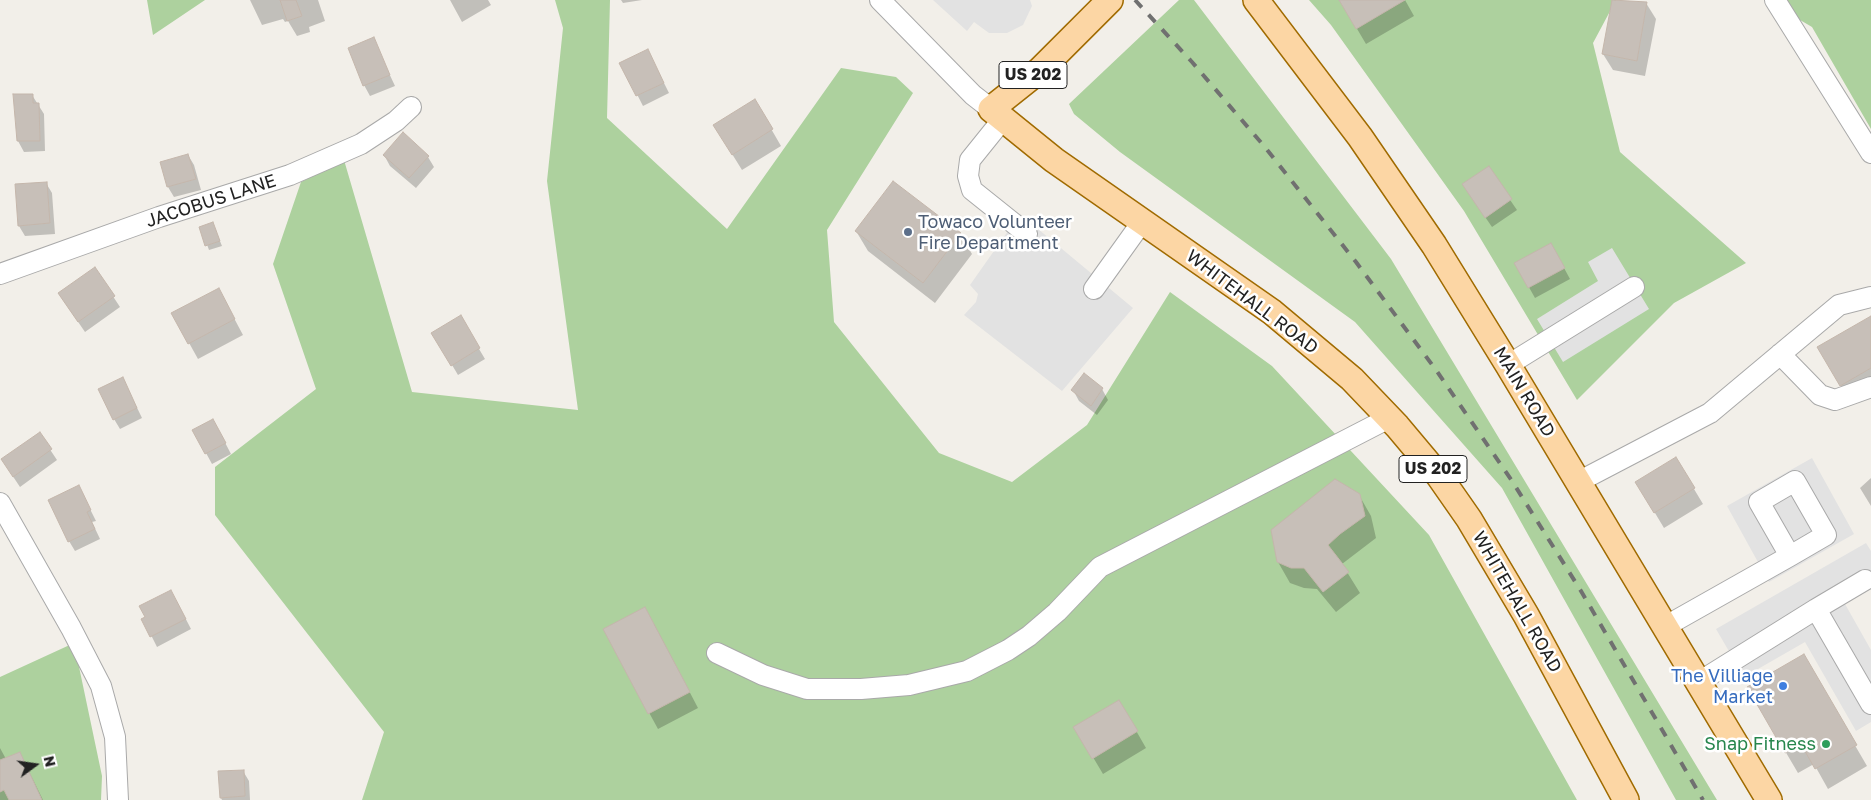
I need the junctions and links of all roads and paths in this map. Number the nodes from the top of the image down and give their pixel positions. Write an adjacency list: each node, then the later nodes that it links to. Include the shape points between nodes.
1 (880, 0): 6 (street, WHITEHALL ROAD, via 973,95)
2 (1110, 0): 6 (main road, US 202)
3 (1256, 0): 15 (main road, MAIN ROAD, via 1360,136 1434,245)
4 (1775, 0): 7 (street)
5 (411, 107): 10 (street, JACOBUS LANE, via 361,144 290,175 152,219)
6 (997, 114): 8 (main road, WHITEHALL ROAD / US 202, via 1054,160); 9 (street, via 970,160 968,176 972,190)
7 (1871, 153)
8 (1142, 222): 12 (street); 17 (main road, WHITEHALL ROAD / US 202, via 1303,336 1352,379)
9 (1027, 234)
10 (0, 274)
11 (1634, 287): 15 (street)
12 (1094, 289)
13 (1871, 297): 14 (street, via 1839,305)
14 (1780, 354): 16 (street, via 1820,395 1835,400); 18 (street, via 1710,413)
15 (1508, 365): 18 (main road, MAIN ROAD)
16 (1871, 387)
17 (1389, 418): 24 (street, via 1100,567 1029,636 967,671 910,685 807,689 763,675); 28 (main road, WHITEHALL ROAD / US 202, via 1439,476 1469,519 1526,615)
18 (1578, 482): 23 (main road, MAIN ROAD)
19 (0, 503): 27 (street, via 101,686 115,737)
20 (1790, 556): 23 (street)
21 (1864, 580): 22 (street)
22 (1816, 609): 25 (street); 26 (street)
23 (1666, 626): 25 (main road, MAIN ROAD)
24 (717, 653)
25 (1699, 682): 29 (main road, MAIN ROAD)
26 (1871, 704)
27 (118, 800)
28 (1626, 800)
29 (1769, 800)

